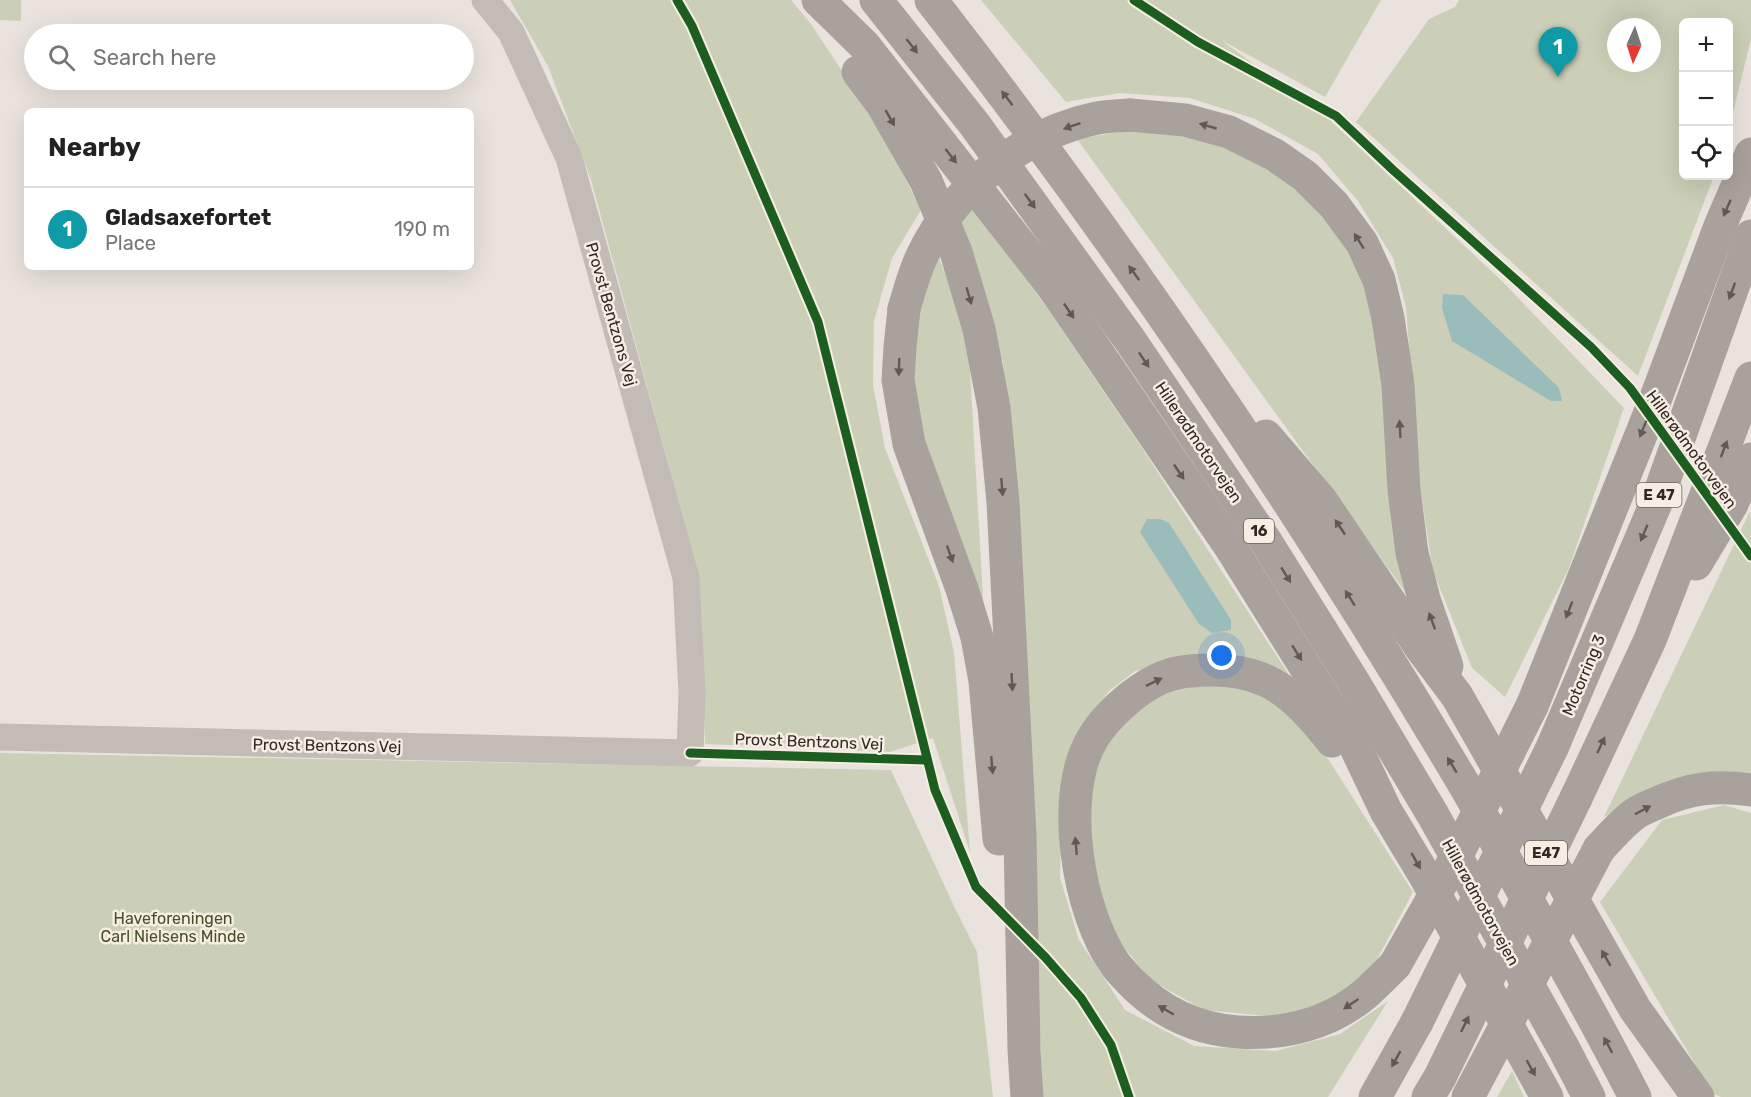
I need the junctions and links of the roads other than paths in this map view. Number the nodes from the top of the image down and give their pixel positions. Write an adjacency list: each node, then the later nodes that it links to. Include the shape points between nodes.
1 (485, 0): 13 (street, Provst Bentzons Vej, via 511,32 569,158 686,578 692,693 690,753)
2 (811, 0): 17 (highway, one-way to 17, via 882,104 926,181 956,252 979,329 994,408 1003,502 1020,835)
3 (818, 0): 15 (highway, one-way to 15, via 864,45 1051,284 1231,548 1356,748)
4 (876, 0): 23 (highway, Hillerødmotorvejen / 16, one-way to 23, via 975,124 1110,311 1265,540 1433,815)
5 (931, 0): 8 (highway, 16, one-way to 5, via 1008,98)
6 (1751, 154): 15 (highway, one-way to 15, bridge, via 1532,706 1454,861 1395,965 1364,995 1332,1016 1298,1029 1259,1034 1223,1031 1164,1010 1139,990 1115,964 1095,926 1078,861 1076,789 1093,738 1118,707 1151,682 1177,672 1206,669 1238,671 1269,681 1311,715)
7 (1751, 236): 20 (highway, Motorring 3 / E 47, one-way to 20, bridge, via 1656,503 1552,748 1417,1022)
8 (1168, 320): 12 (highway, one-way to 8, via 1321,500); 24 (highway, 16, one-way to 8, via 1464,784 1296,512)
9 (1751, 378): 11 (highway, E 47, one-way to 9)
10 (1751, 459): 11 (highway, via 1732,504)
11 (1650, 640): 18 (highway, E 47, one-way to 11, bridge)
12 (1457, 696): 16 (highway, E47, one-way to 12); 17 (highway, one-way to 17, bridge, via 1412,553 1398,385 1379,280 1362,243 1335,205 1305,176 1275,155 1229,132 1185,120 1099,118 1024,146 992,167 939,225 922,256 904,309 898,380 909,444 977,637)
13 (0, 737)
14 (1751, 790): 21 (highway, one-way to 14, bridge, via 1599,849 1637,813 1666,799 1695,789)
15 (1386, 811): 22 (highway, one-way to 22)
16 (1635, 1009): 25 (highway); 26 (highway)
17 (1024, 1050): 19 (highway)
18 (1434, 1087)
19 (1027, 1097)
20 (1375, 1097)
21 (1468, 1097)
22 (1547, 1097)
23 (1589, 1097)
24 (1635, 1097)
25 (1672, 1097)
26 (1698, 1097)

